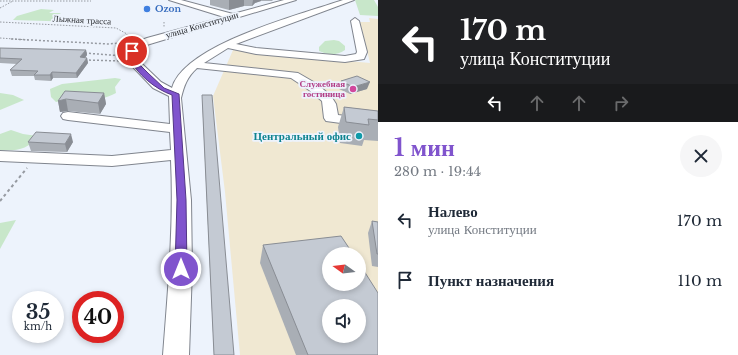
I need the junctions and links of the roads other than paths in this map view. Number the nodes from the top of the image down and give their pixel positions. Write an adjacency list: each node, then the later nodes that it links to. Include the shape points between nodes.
1 (173, 0): 4 (street)
2 (292, 0): 6 (street, улица Конституции)
3 (350, 0): 7 (street)
4 (197, 3): 8 (street)
5 (242, 7): 6 (street)
6 (255, 10): 8 (street, улица Конституции)
7 (323, 10): 10 (street); 10 (street, via 336,14)
8 (231, 16): 14 (street, улица Конституции, via 150,40 137,45 132,51 133,60 157,85)
9 (355, 21): 12 (street, via 362,52 360,57 356,58)
10 (288, 29): 11 (street); 12 (street)
11 (226, 45): 12 (street); 13 (street)
12 (242, 48)
13 (195, 65): 14 (street, via 181,81); 16 (street, via 290,74 301,79 327,99 331,118)
14 (175, 94): 17 (street)
15 (68, 116): 17 (street)
16 (378, 124)
17 (178, 129): 18 (street)
18 (180, 154): 19 (street, via 112,161); 20 (street, via 181,269)
19 (0, 156)
20 (176, 355)

